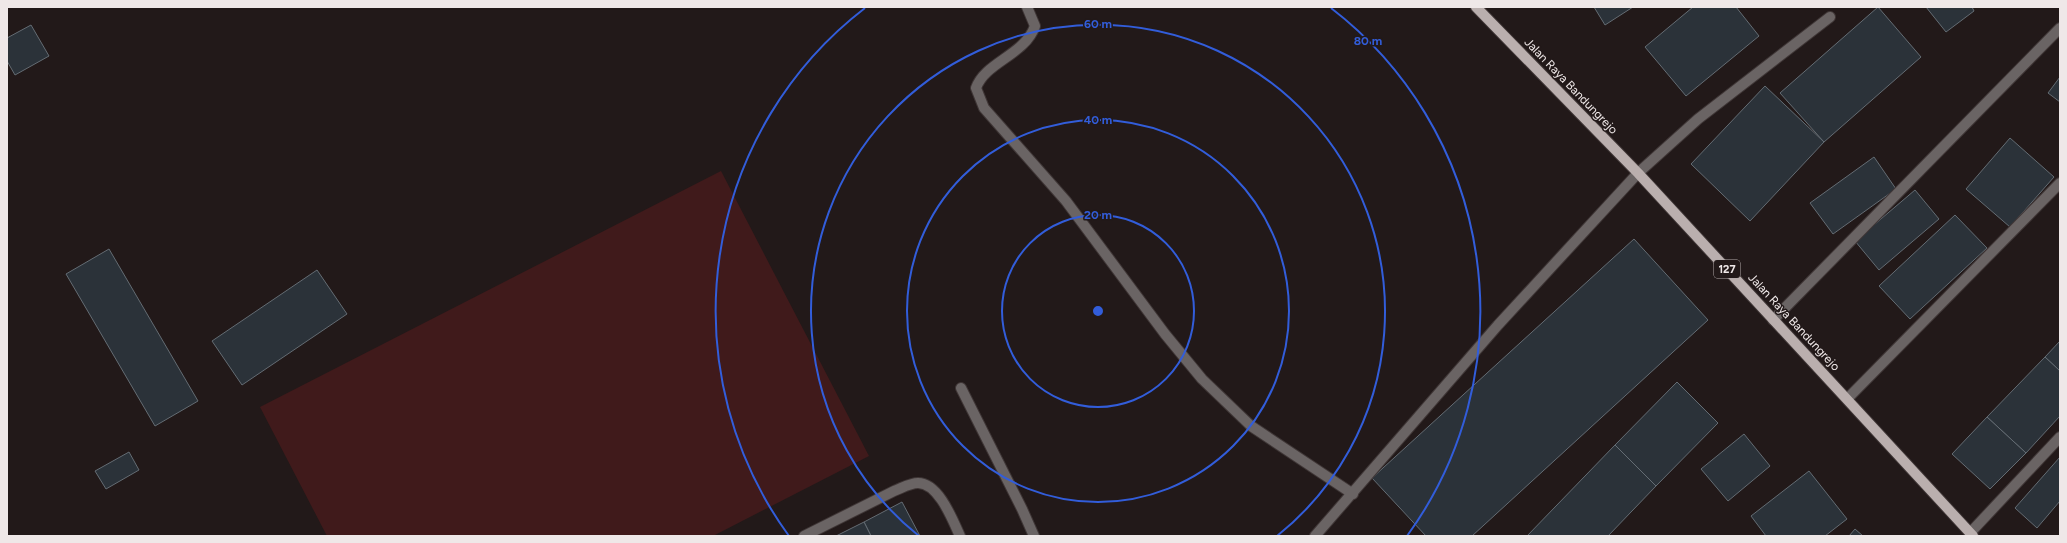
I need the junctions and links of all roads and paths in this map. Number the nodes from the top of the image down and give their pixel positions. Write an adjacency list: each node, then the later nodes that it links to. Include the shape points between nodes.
1 (1027, 7): 11 (street, via 1035,26 1031,35 979,79 976,88 984,108 1066,201 1165,334 1202,379 1251,426)
2 (1476, 7): 5 (main road, Jalan Raya Bandungrejo / 127)
3 (1830, 17): 5 (street, via 1698,119)
4 (2060, 28): 7 (street)
5 (1638, 173): 7 (main road, Jalan Raya Bandungrejo / 127); 11 (street, via 1498,325)
6 (2060, 183): 9 (street)
7 (1773, 320): 9 (main road, Jalan Raya Bandungrejo / 127)
8 (961, 388): 15 (street)
9 (1848, 398): 12 (main road, Jalan Raya Bandungrejo / 127, via 1904,463)
10 (2060, 436): 12 (street)
11 (1353, 494): 16 (street)
12 (1972, 534)
13 (804, 536): 14 (street, via 894,491 920,483 935,491 947,507)
14 (960, 536)
15 (1034, 536)
16 (1315, 536)

